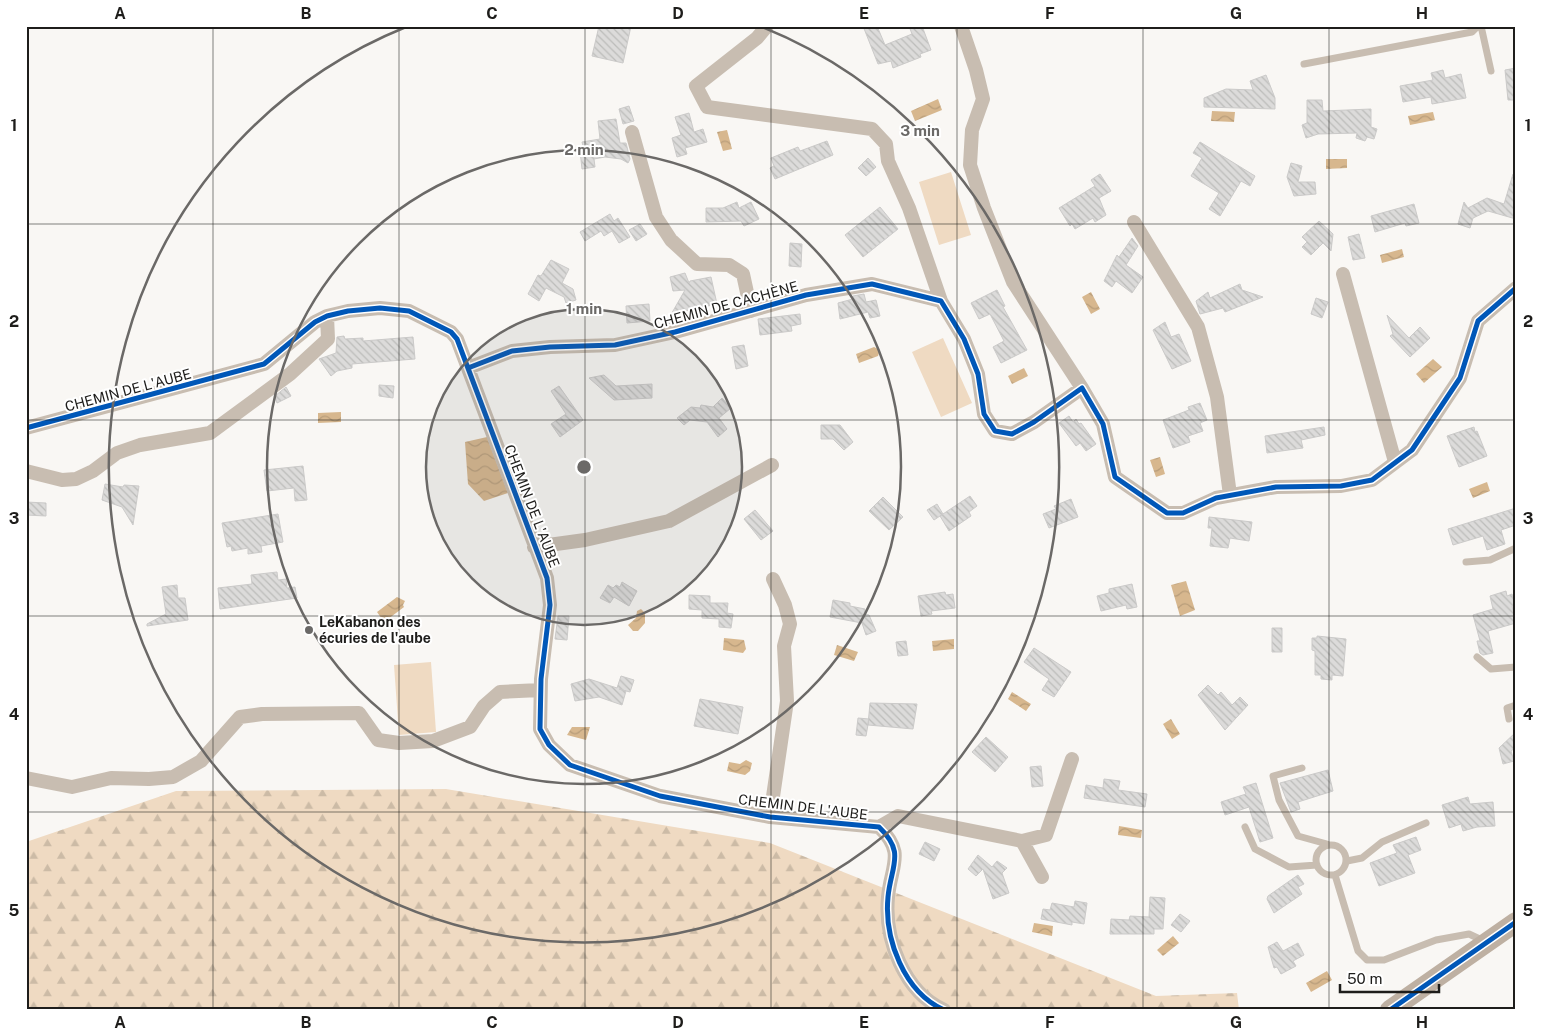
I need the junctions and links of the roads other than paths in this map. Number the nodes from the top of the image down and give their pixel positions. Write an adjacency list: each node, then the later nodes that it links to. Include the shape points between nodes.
1 (767, 26): 10 (street, via 757,38 696,86 707,107 872,129 886,144 888,161 909,208)
2 (961, 26): 14 (street, via 983,100 972,130 970,165 984,208 1013,282)
3 (1479, 26): 4 (lane, via 1472,32); 5 (lane)
4 (1304, 64)
5 (1491, 72)
6 (632, 132): 11 (street, via 656,217 671,240 697,264 729,265 743,274)
7 (1134, 222): 19 (street, via 1198,327 1216,397)
8 (1343, 274): 16 (street)
9 (1516, 288): 16 (street, via 1478,320 1460,378 1412,450)
10 (941, 300): 11 (street, CHEMIN DE CACHÈNE, via 872,284 806,295); 14 (street, via 964,339 978,374 984,414 995,431 1012,434)
11 (751, 311): 13 (street, CHEMIN DE CACHÈNE, via 615,345 550,346 512,351)
12 (327, 316): 13 (street, CHEMIN DE L'AUBE, via 380,308 409,311 455,335); 15 (street, CHEMIN DE L'AUBE, via 264,364); 18 (street, via 328,339 290,374 210,433 140,445 117,453 92,472 76,479 62,480)
13 (468, 368): 20 (street, CHEMIN DE L'AUBE)
14 (1082, 388): 19 (street, via 1103,424 1115,477 1128,487 1167,513 1183,513)
15 (26, 428)
16 (1395, 462): 19 (street, via 1372,480 1340,486 1276,487)
17 (772, 465): 20 (street, via 670,521 586,540)
18 (26, 471)
19 (1230, 495)
20 (534, 547): 26 (street, CHEMIN DE L'AUBE, via 547,578 550,606)
21 (1516, 548): 22 (lane, via 1490,560)
22 (1466, 562)
23 (773, 579): 32 (street, via 790,624 784,646 788,701)
24 (1477, 657): 25 (lane, via 1491,669)
25 (1516, 667)
26 (540, 690): 31 (street, via 500,692 484,706 470,727 433,741 400,743 378,740 359,713 262,714 240,718 201,761 173,777 111,778 72,788); 32 (street, CHEMIN DE L'AUBE, via 540,729 550,745 570,765 660,796)
27 (1516, 705): 28 (lane, via 1506,708)
28 (1509, 719)
29 (1072, 759): 36 (street, via 1046,835)
30 (1302, 768): 37 (lane, via 1272,776 1279,800 1298,836)
31 (26, 778)
32 (770, 817): 34 (street, CHEMIN DE L'AUBE)
33 (1426, 823): 38 (lane, via 1382,842 1362,858)
34 (879, 827): 36 (street, via 898,816); 44 (street, CHEMIN DE L'AUBE, via 891,839 896,854 888,898 891,936 908,980 931,1004)
35 (1245, 827): 39 (lane, via 1255,850 1289,867)
36 (1022, 841): 41 (street)
37 (1327, 844): 38 (lane, via 1337,845 1344,851); 39 (lane, via 1319,850 1315,859)
38 (1347, 861): 40 (lane, via 1344,870)
39 (1317, 865): 40 (lane, via 1326,875)
40 (1335, 875): 43 (lane, via 1358,951 1368,960 1384,960 1436,940 1469,934)
41 (1042, 877)
42 (1516, 922): 43 (main road)
43 (1486, 943): 45 (main road)
44 (944, 1010)
45 (1390, 1010)

